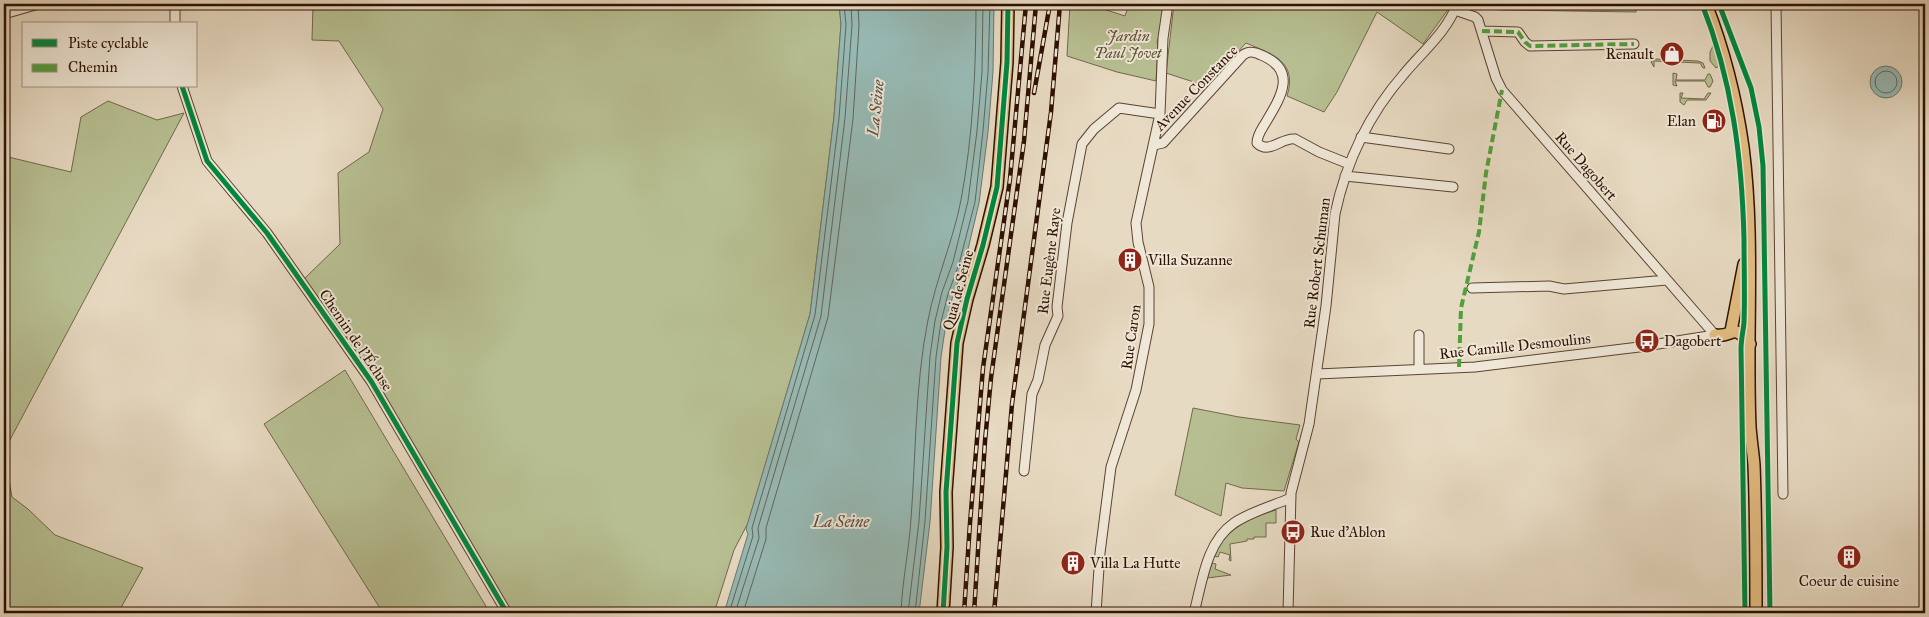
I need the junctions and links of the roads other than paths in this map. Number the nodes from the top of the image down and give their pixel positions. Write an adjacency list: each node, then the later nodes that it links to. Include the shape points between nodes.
1 (39, 4): 9 (street)
2 (176, 4): 10 (street)
3 (1008, 4): 35 (main road, Quai de Seine, via 1008,62 996,187 956,351 946,492)
4 (1168, 4): 14 (street, Rue Caron, via 1163,38)
5 (1706, 4): 21 (main road, via 1734,92 1746,176)
6 (1714, 4): 30 (main road, via 1739,82 1752,169 1757,426)
7 (1776, 4): 32 (street)
8 (1456, 7): 11 (street, Rue Dagobert, via 1475,16); 15 (street, Rue Robert Schuman, via 1437,37 1390,91)
9 (4, 14)
10 (175, 22)
11 (1482, 31): 12 (street, via 1518,32 1530,46); 22 (street, Rue Dagobert, via 1502,90)
12 (1634, 44)
13 (183, 88): 34 (street, Chemin de l'Écluse, via 207,161 267,233 371,381)
14 (1160, 114): 16 (street, Rue Caron); 31 (street, Rue Eugène Raye, via 1119,108 1082,144 1067,223 1058,316 1032,394)
15 (1361, 137): 17 (street); 18 (street, Rue Robert Schuman)
16 (1154, 145): 18 (street, Avenue Constance, via 1163,143 1243,55 1254,52 1275,62 1284,79 1275,108 1257,137 1258,144 1267,148 1295,139); 36 (street, Rue Caron, via 1136,223 1149,287 1149,324 1136,390 1111,467)
17 (1449, 149)
18 (1349, 164): 19 (street, Rue Robert Schuman)
19 (1345, 176): 20 (street); 29 (street, Rue Robert Schuman, via 1335,214)
20 (1453, 188)
21 (1748, 248): 24 (main road); 27 (main road)
22 (1666, 280): 23 (street, via 1564,289 1549,286); 26 (street, Rue Dagobert)
23 (1472, 288)
24 (1732, 331): 26 (main road); 27 (main road, via 1742,334)
25 (1418, 334): 28 (street)
26 (1714, 335): 28 (street, Rue Camille Desmoulins, via 1475,367)
27 (1750, 344): 30 (main road, via 1750,428)
28 (1419, 369): 29 (street, Rue Camille Desmoulins)
29 (1317, 374): 33 (street, Rue Robert Schuman)
30 (1754, 465): 39 (main road)
31 (1024, 472)
32 (1784, 494)
33 (1291, 498): 37 (street, via 1238,520 1220,535 1212,549); 38 (street, Rue Robert Schuman)
34 (507, 613)
35 (943, 613)
36 (1096, 613)
37 (1194, 613)
38 (1288, 613)
39 (1756, 613)

